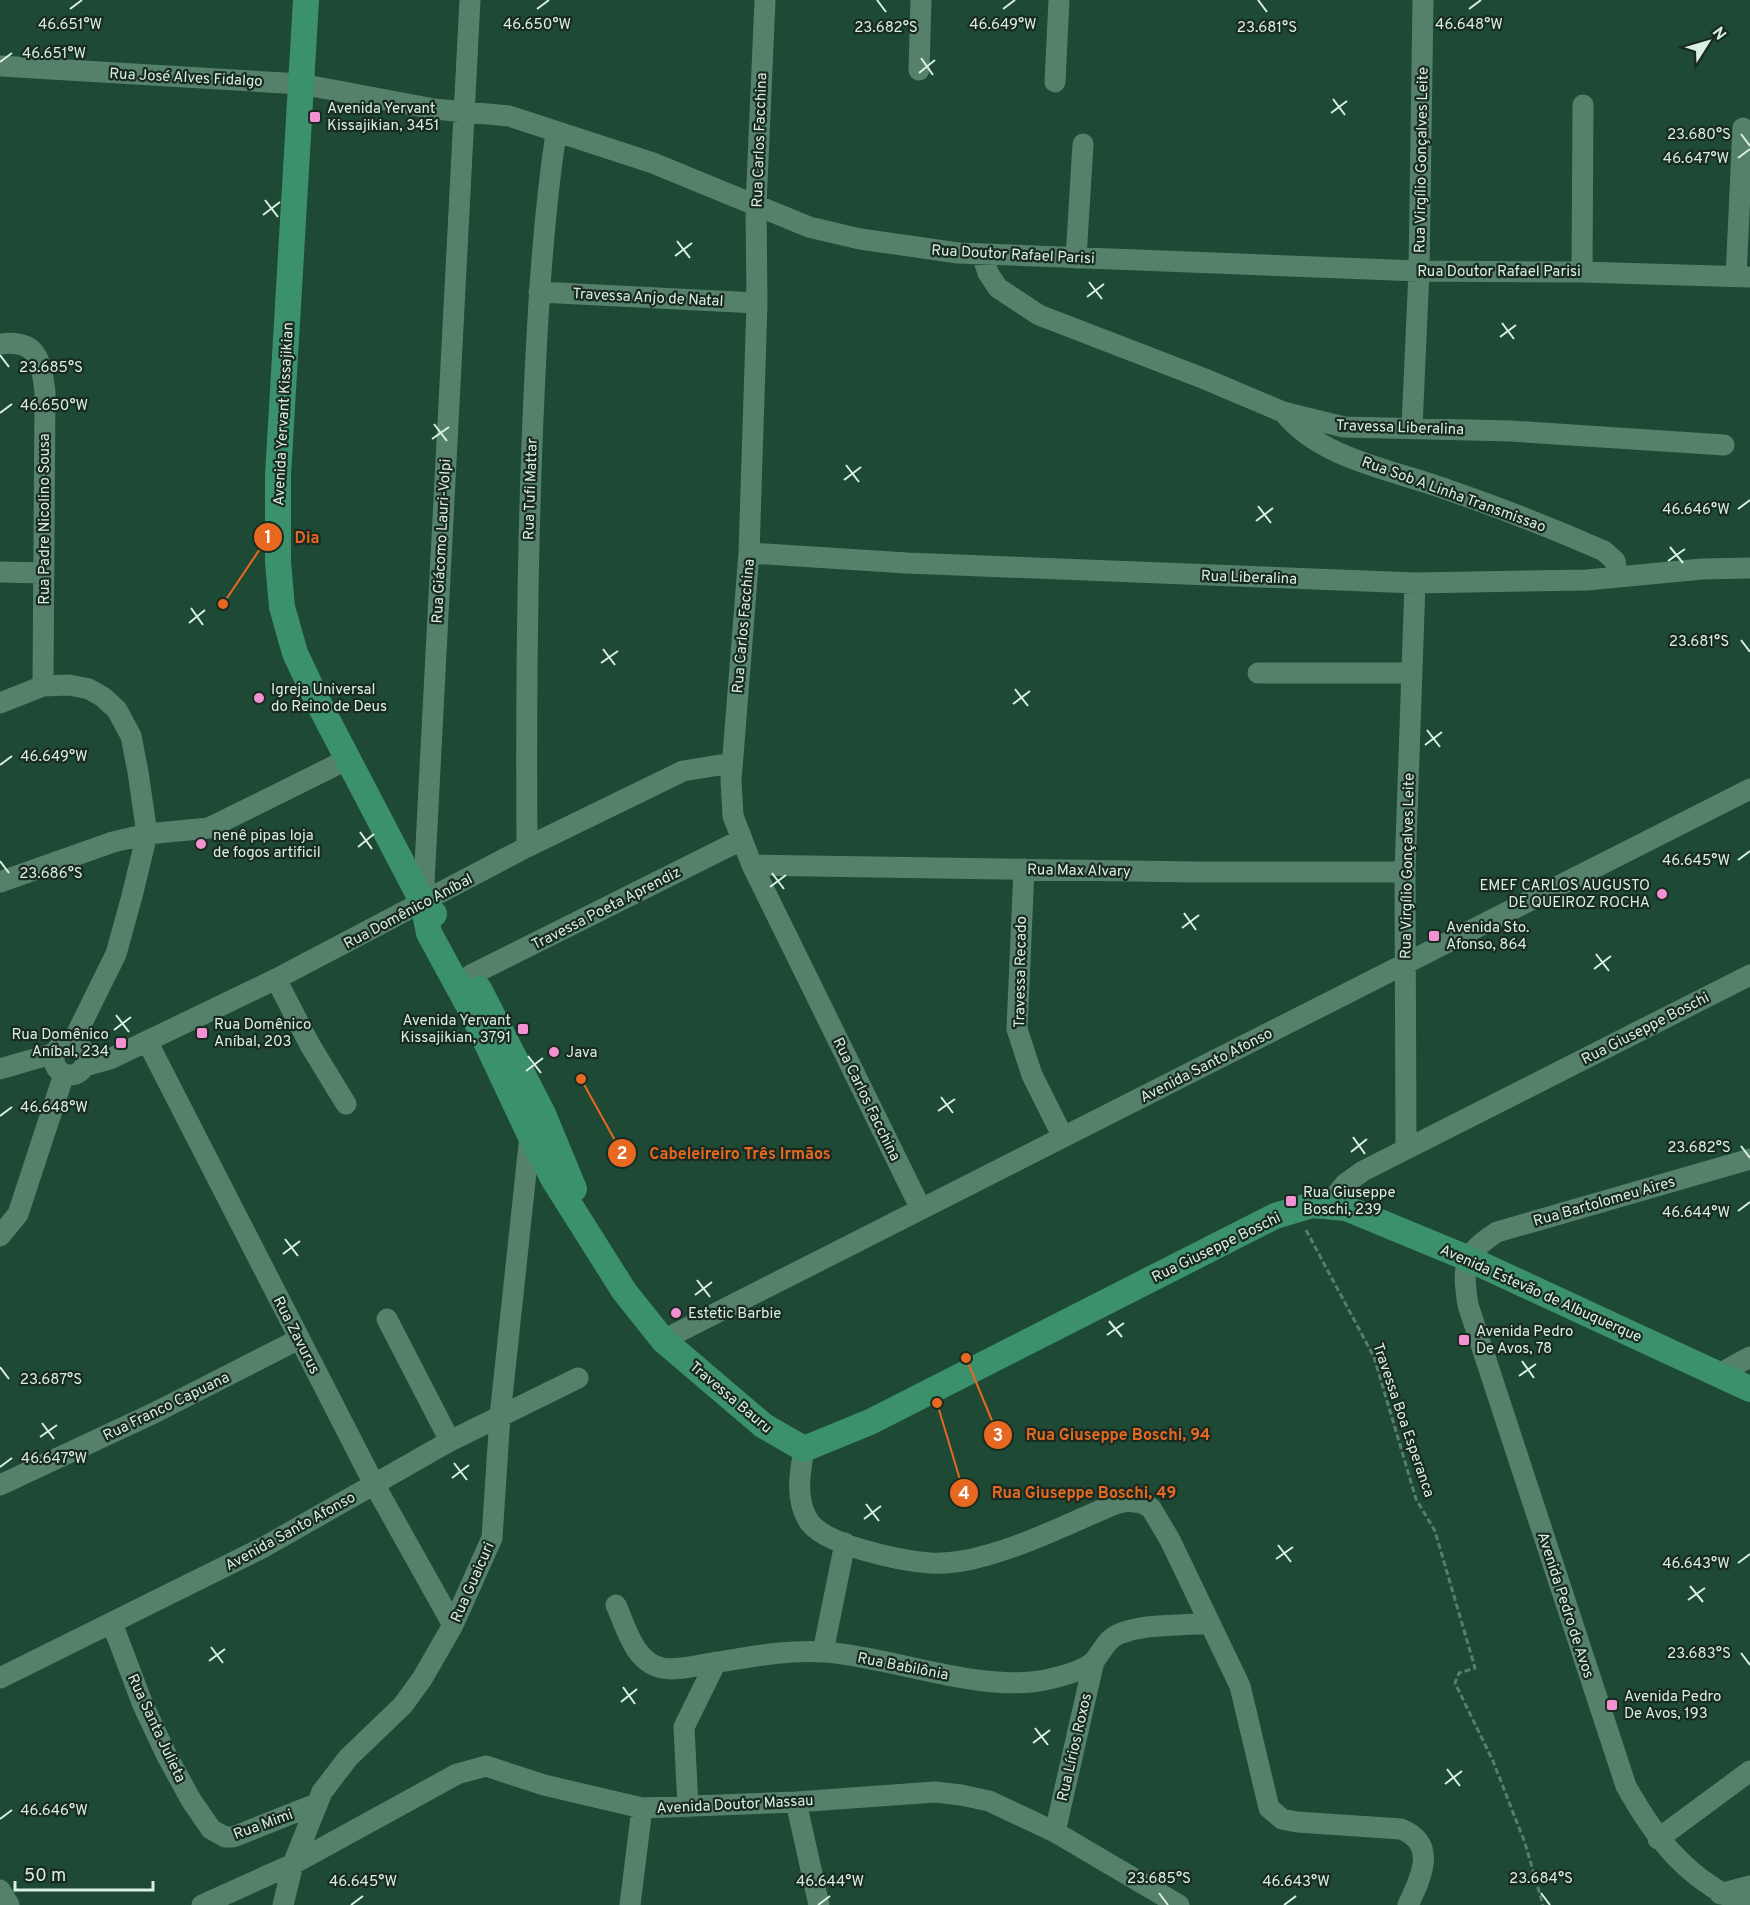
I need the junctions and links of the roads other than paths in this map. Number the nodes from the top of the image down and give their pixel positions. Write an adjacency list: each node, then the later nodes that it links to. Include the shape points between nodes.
1 (306, 0): 10 (main road, Avenida Yervant Kissajikian)
2 (470, 0): 12 (street, Rua Giácomo Lauri-Volpi)
3 (765, 0): 16 (street, Rua Carlos Facchina)
4 (921, 0): 8 (street)
5 (1059, 0): 9 (street)
6 (1423, 0): 19 (street, Rua Virgílio Gonçalves Leite)
7 (0, 66): 10 (street, Rua José Alves Fidalgo)
8 (919, 70)
9 (1055, 82)
10 (301, 84): 12 (street, Rua Doutor Rafael Parisi); 38 (main road, Avenida Yervant Kissajikian, via 278,475 278,562 282,607 296,653)
11 (1583, 105): 20 (street)
12 (465, 112): 14 (street, Rua Doutor Rafael Parisi, via 509,116); 48 (street, Rua Giácomo Lauri-Volpi)
13 (1743, 128): 21 (street)
14 (556, 133): 16 (street, Rua Doutor Rafael Parisi, via 653,163); 22 (street, Rua Tufi Mattar)
15 (1083, 144): 18 (street)
16 (756, 206): 17 (street, Rua Doutor Rafael Parisi, via 809,227 860,239); 23 (street, Rua Carlos Facchina)
17 (982, 254): 18 (street, Rua Doutor Rafael Parisi); 25 (street, Travessa Liberalina, via 998,288 1039,315)
18 (1076, 258): 19 (street, Rua Doutor Rafael Parisi)
19 (1419, 271): 20 (street, Rua Doutor Rafael Parisi); 26 (street, Rua Virgílio Gonçalves Leite)
20 (1582, 272): 21 (street, Rua Doutor Rafael Parisi)
21 (1743, 277)
22 (539, 292): 23 (street, Travessa Anjo de Natal); 43 (street, Rua Tufi Mattar, via 525,619)
23 (757, 303): 28 (street, Rua Carlos Facchina)
24 (0, 344): 31 (street, Rua Padre Nicolino Sousa, via 27,345 42,366)
25 (1282, 412): 26 (street, Travessa Liberalina, via 1344,427); 32 (street, Rua Sob A Linha Transmissao, via 1309,438 1328,447 1604,551 1615,561)
26 (1412, 427): 27 (street, Travessa Liberalina)
27 (1724, 445)
28 (749, 553): 33 (street, Rua Liberalina); 39 (street, Rua Carlos Facchina)
29 (1750, 568): 32 (street, Rua Liberalina)
30 (0, 572): 31 (street)
31 (44, 573): 36 (street, Rua Padre Nicolino Sousa)
32 (1618, 577): 33 (street, Rua Liberalina)
33 (1415, 583): 35 (street, Rua Virgílio Gonçalves Leite)
34 (1258, 673): 35 (street)
35 (1411, 673): 46 (street, Rua Virgílio Gonçalves Leite)
36 (43, 686): 37 (street); 41 (street, via 89,689 117,710 131,736)
37 (0, 704)
38 (346, 760): 41 (street, via 209,828); 48 (main road, Avenida Yervant Kissajikian)
39 (732, 763): 42 (street, Rua Carlos Facchina, via 733,816); 43 (street, Rua Domênico Aníbal, via 683,771)
40 (1750, 789): 49 (street, Avenida Santo Afonso)
41 (147, 834): 47 (street); 54 (street, via 116,954)
42 (741, 840): 44 (street, Rua Carlos Facchina); 50 (street, Travessa Poeta Aprendiz)
43 (527, 847): 48 (street, Rua Domênico Aníbal)
44 (752, 865): 45 (street, Rua Max Alvary); 64 (street, Rua Carlos Facchina)
45 (1024, 869): 46 (street, Rua Max Alvary); 60 (street, Travessa Recado, via 1017,1029 1032,1076)
46 (1405, 872): 49 (street, Rua Virgílio Gonçalves Leite)
47 (0, 882)
48 (423, 903): 50 (main road, Avenida Yervant Kissajikian, via 442,923); 52 (street, Rua Domênico Aníbal); 59 (main road, Avenida Yervant Kissajikian, via 429,933)
49 (1406, 962): 60 (street, Avenida Santo Afonso); 61 (street, Rua Virgílio Gonçalves Leite)
50 (471, 975): 59 (main road, Avenida Yervant Kissajikian)
51 (1750, 975): 61 (street, Rua Giuseppe Boschi)
52 (276, 979): 53 (street, Rua Domênico Aníbal); 58 (street)
53 (147, 1041): 55 (street, Rua Domênico Aníbal); 68 (street, Rua Zavurus)
54 (63, 1048): 55 (street, via 83,1049); 56 (street); 57 (street, via 53,1061)
55 (85, 1066): 57 (street, via 72,1076)
56 (0, 1069)
57 (64, 1074): 65 (street, via 18,1214)
58 (346, 1104)
59 (536, 1124): 69 (main road, Avenida Yervant Kissajikian, via 554,1180 624,1291); 74 (street, Rua Guaicuri)
60 (1063, 1137): 64 (street, Avenida Santo Afonso)
61 (1406, 1149): 63 (street, Rua Giuseppe Boschi, via 1363,1171 1345,1184)
62 (1750, 1159): 66 (street, Rua Bartolomeu Aires, via 1497,1232 1478,1244)
63 (1328, 1205): 66 (main road, Avenida Estevão de Albuquerque, via 1368,1216); 76 (main road, Rua Giuseppe Boschi, via 1275,1216 870,1422)
64 (921, 1209): 69 (street, Avenida Santo Afonso)
65 (0, 1236)
66 (1467, 1258): 71 (main road, Avenida Estevão de Albuquerque); 95 (street, Avenida Pedro de Avos, via 1463,1277 1468,1305 1614,1755 1626,1786)
67 (387, 1319): 75 (street)
68 (299, 1339): 77 (street, Rua Zavurus); 78 (street, Rua Franco Capuana)
69 (663, 1340): 76 (main road, Travessa Bauru, via 764,1426)
70 (1750, 1358): 71 (street)
71 (1719, 1374): 73 (main road, Avenida Estevão de Albuquerque)
72 (578, 1378): 74 (street, Avenida Santo Afonso)
73 (1750, 1389)
74 (500, 1416): 75 (street, Avenida Santo Afonso); 83 (street, Rua Guaicuri, via 492,1538)
75 (450, 1441): 77 (street, Avenida Santo Afonso)
76 (804, 1449): 79 (street, via 799,1489 808,1520 817,1533)
77 (374, 1484): 81 (street, Avenida Santo Afonso, via 264,1547); 83 (street, Rua Zavurus)
78 (0, 1485)
79 (845, 1543): 82 (street, via 911,1560 949,1562 983,1557 1115,1504 1142,1503 1159,1519); 84 (street)
80 (616, 1605): 86 (street, Rua Babilônia, via 642,1657 664,1669)
81 (112, 1623): 87 (street, Avenida Santo Afonso); 93 (street, Rua Santa Julieta, via 166,1756)
82 (1209, 1623): 85 (street, Rua Babilônia, via 1134,1629 1103,1646); 106 (street, via 1240,1686 1269,1808 1282,1819 1297,1822 1410,1832 1422,1849 1424,1862)
83 (453, 1626): 90 (street, Rua Guaicuri, via 403,1705 348,1758)
84 (823, 1652): 85 (street, Rua Babilônia, via 972,1679 1015,1681 1043,1680); 86 (street, Rua Babilônia, via 759,1655)
85 (1094, 1661): 94 (street, Rua Lírios Roxos)
86 (707, 1664): 91 (street, via 684,1727)
87 (0, 1678)
88 (1750, 1772): 95 (street)
89 (796, 1802): 91 (street, Avenida Doutor Massau); 94 (street, Avenida Doutor Massau, via 944,1793 989,1801); 104 (street)
90 (316, 1804): 93 (street, Rua Mimi, via 233,1837); 96 (street, Rua Guaicuri)
91 (688, 1807): 92 (street, Avenida Doutor Massau)
92 (642, 1808): 96 (street, Avenida Doutor Massau, via 544,1785 486,1766 457,1774); 103 (street)
93 (211, 1829)
94 (1055, 1832): 105 (street, Avenida Doutor Massau)
95 (1658, 1839): 99 (street, Avenida Pedro de Avos, via 1687,1869)
96 (292, 1864): 101 (street, Avenida Doutor Massau); 102 (street, Rua Guaicuri)
97 (1750, 1886): 99 (street)
98 (0, 1890): 100 (street)
99 (1720, 1894): 107 (street, Avenida Pedro de Avos)
100 (9, 1905)
101 (202, 1905)
102 (283, 1905)
103 (630, 1905)
104 (819, 1905)
105 (1179, 1905)
106 (1408, 1905)
107 (1746, 1905)

